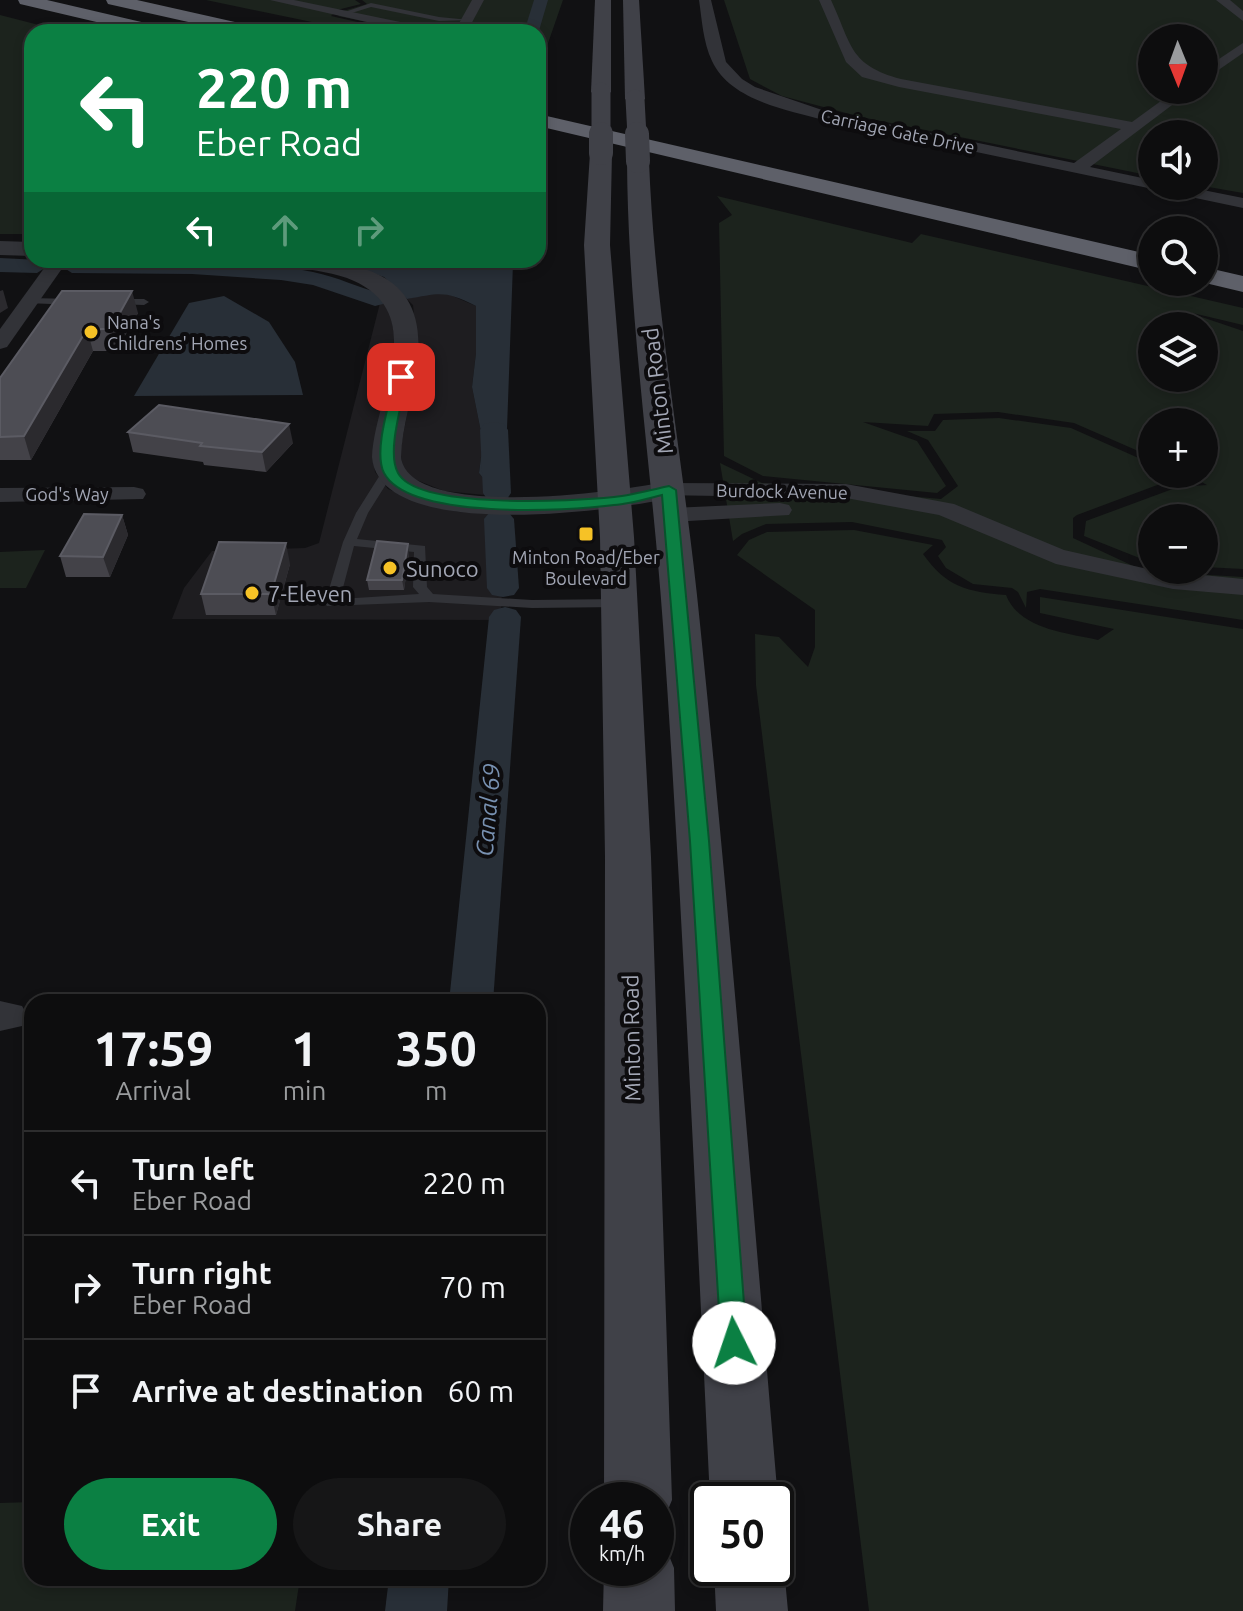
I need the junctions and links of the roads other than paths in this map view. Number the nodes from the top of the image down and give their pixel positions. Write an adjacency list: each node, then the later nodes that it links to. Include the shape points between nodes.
1 (26, 0): 13 (highway)
2 (114, 0): 14 (highway)
3 (276, 0): 10 (street)
4 (478, 0): 12 (street)
5 (603, 0): 19 (main road, Minton Road)
6 (631, 0): 24 (main road, Minton Road, bridge, via 635,99)
7 (705, 0): 25 (street, Carriage Gate Drive, via 719,63 738,82 770,99)
8 (825, 0): 23 (street, via 853,62 867,74)
9 (1222, 0): 11 (street)
10 (342, 14): 12 (lane, via 371,5); 15 (street)
11 (1243, 17)
12 (467, 20): 16 (street)
13 (129, 24)
14 (221, 24)
15 (391, 24)
16 (465, 24)
17 (1243, 47): 18 (street)
18 (1218, 66)
19 (593, 99): 22 (highway); 24 (main road, Minton Road, bridge)
20 (1166, 104): 23 (street)
21 (546, 122): 31 (highway)
22 (661, 122)
23 (1134, 127): 25 (street)
24 (620, 157): 44 (main road, Minton Road, via 597,245); 45 (main road, Minton Road, via 640,248)
25 (1077, 169): 26 (street, Carriage Gate Drive)
26 (1138, 182)
27 (1218, 198): 28 (street)
28 (1243, 203)
29 (0, 248): 30 (street)
30 (24, 249)
31 (1138, 260)
32 (53, 268): 36 (street)
33 (337, 268): 41 (street, via 376,281 401,307 406,356 386,453)
34 (1218, 278): 35 (highway)
35 (1243, 284)
36 (29, 301): 37 (lane); 40 (street)
37 (87, 302)
38 (101, 302): 39 (lane)
39 (144, 302)
40 (0, 343)
41 (389, 470): 44 (street, via 397,482 462,504); 46 (lane)
42 (134, 494): 43 (street, God's Way)
43 (0, 495)
44 (615, 501): 45 (street); 49 (main road, Minton Road)
45 (670, 502): 47 (street, Burdock Avenue, via 878,511 979,532 1081,581); 51 (main road, Minton Road, via 700,841)
46 (349, 542): 48 (lane, via 420,549 420,587); 48 (lane, via 332,603)
47 (1231, 596)
48 (429, 598): 49 (lane)
49 (620, 603): 50 (main road, Minton Road)
50 (638, 1482)
51 (743, 1482)
52 (639, 1586): 54 (main road)
53 (750, 1586): 55 (main road)
54 (639, 1611)
55 (752, 1611)

